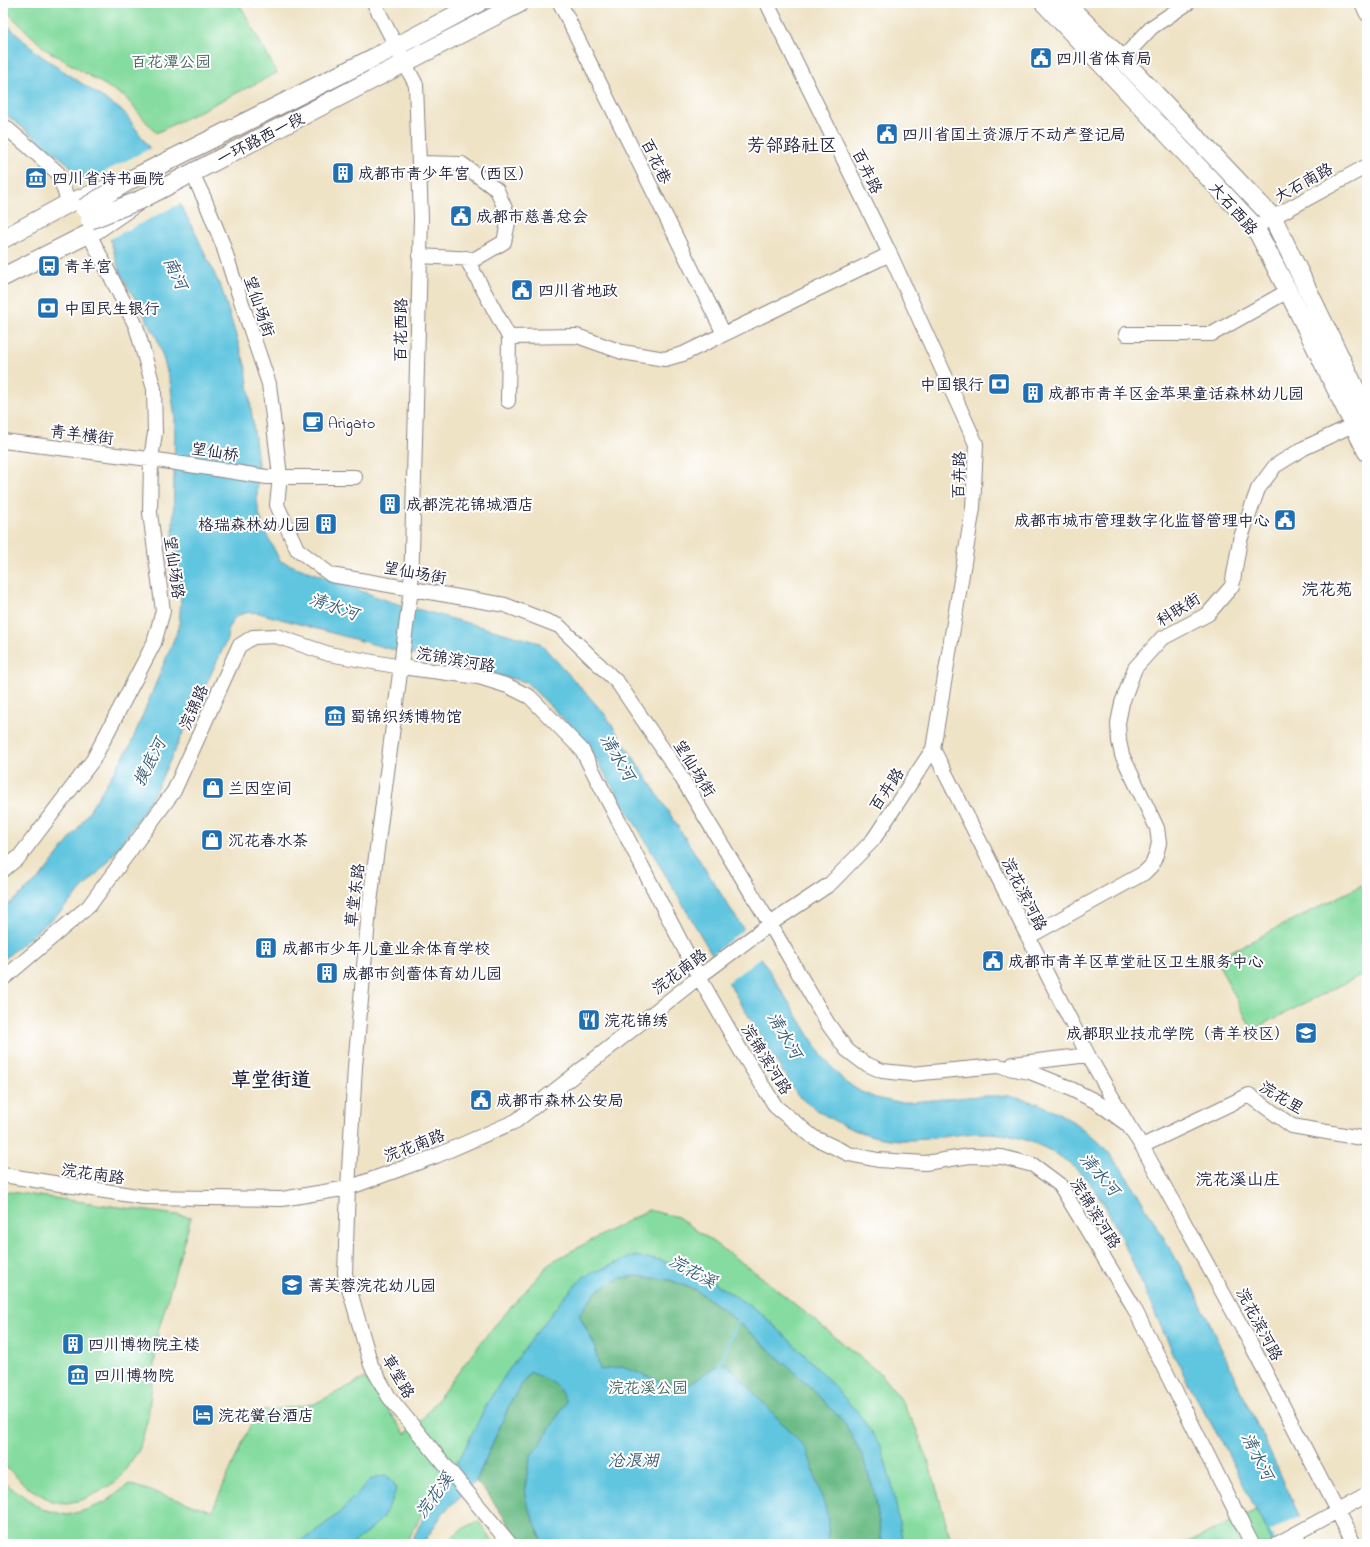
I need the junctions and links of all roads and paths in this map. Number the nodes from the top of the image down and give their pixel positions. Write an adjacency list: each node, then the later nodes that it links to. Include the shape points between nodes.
1 (374, 3): 11 (street, 百花西路)
2 (478, 3): 11 (main road, 一环路西一段)
3 (520, 3): 13 (main road, 一环路西一段)
4 (560, 3): 29 (street, 百花巷)
5 (767, 3): 23 (street, 百卉路)
6 (1044, 3): 20 (main road, 大石西路)
7 (1065, 3): 12 (main road, 大石西路)
8 (1188, 3): 12 (street, via 1152,27)
9 (1362, 3): 10 (street)
10 (1367, 14)
11 (397, 46): 13 (street, 百花西路); 18 (main road, 一环路西一段, bridge, via 130,180)
12 (1122, 59): 19 (main road, 大石西路)
13 (405, 62): 15 (street, 百花西路, via 416,85); 17 (main road, 一环路西一段)
14 (3, 125): 18 (street, 望仙场路, via 58,174)
15 (419, 163): 24 (street, 百花西路); 25 (street, via 462,164 497,190 509,218 504,242 475,259)
16 (1367, 166): 19 (street, 大石南路)
17 (184, 177): 18 (main road, 一环路西一段, bridge, via 140,200); 38 (street, 望仙场街, via 204,198 223,246 269,384)
18 (85, 216): 21 (main road); 22 (main road); 26 (main road); 27 (main road); 37 (street, 望仙场路, via 136,326 154,389)
19 (1273, 218): 20 (street, 大石南路); 33 (main road, 大石西路)
20 (1255, 228): 28 (main road, 大石西路)
21 (3, 238)
22 (3, 250)
23 (890, 254): 29 (street); 42 (street, 百卉路, via 976,444 973,508)
24 (419, 256): 25 (street); 40 (street, 百花西路)
25 (466, 258): 31 (street)
26 (3, 264)
27 (3, 277)
28 (1288, 291): 30 (street, via 1212,334); 34 (main road, 大石西路)
29 (724, 334): 31 (street, via 683,354 665,359 622,352 577,336)
30 (1126, 334)
31 (509, 337): 32 (street)
32 (508, 401)
33 (1367, 413)
34 (1353, 425): 36 (main road, 大石西路); 45 (street, 科联街, via 1304,448 1275,466 1258,488 1242,532 1232,586 1208,614 1161,639 1135,668 1122,703 1118,723 1119,741 1122,755 1157,828 1159,843 1152,865 1144,873)
35 (3, 441): 37 (street, 青羊横街)
36 (1367, 452)
37 (154, 459): 38 (street, 望仙桥); 43 (street, 望仙场路, via 150,513 163,611 154,642 93,760 19,857)
38 (274, 476): 39 (street, 望仙桥); 40 (street, 望仙场街, via 277,505 297,549 331,575)
39 (355, 477)
40 (410, 595): 41 (street, 百花西路); 44 (street, 望仙场街, via 505,605 559,626 618,683 675,766)
41 (402, 661): 46 (street, 浣锦滨河路, via 479,677 508,686 530,698 582,750); 47 (street, 浣锦路, via 329,654 276,636 254,636 238,646 174,791 89,906); 54 (street, 草堂东路, via 369,910)
42 (933, 749): 44 (street, 百卉路, via 873,840 830,884); 45 (street, 浣花滨河路)
43 (3, 870)
44 (770, 924): 46 (street, 浣花南路); 49 (street, 浣花滨河路, via 828,1024 847,1050 864,1063 882,1071 911,1074)
45 (1028, 937): 48 (street, 浣花滨河路)
46 (699, 977): 54 (street, 浣花南路, via 516,1121 436,1156); 58 (street, 浣锦滨河路, via 776,1107 813,1137 850,1154 878,1160 925,1163 970,1156 1002,1157 1033,1165 1060,1185 1132,1304)
47 (3, 979)
48 (1088, 1055): 49 (street, 浣花滨河路); 50 (street, 浣花滨河路)
49 (997, 1066): 50 (street, 浣花滨河路, via 1030,1072 1065,1086 1096,1102)
50 (1128, 1125): 52 (street, 浣花滨河路)
51 (1367, 1139): 52 (street, 浣花里, via 1292,1126 1249,1095)
52 (1142, 1146): 56 (street, 浣花滨河路, via 1252,1344)
53 (3, 1175): 54 (street, 浣花南路, via 143,1197 282,1199)
54 (348, 1188): 57 (street, 草堂路, via 345,1274 371,1365 404,1417)
55 (1367, 1495): 56 (street)
56 (1337, 1511): 59 (street); 60 (street, 浣花滨河路)
57 (510, 1544)
58 (1252, 1544)
59 (1277, 1544)
60 (1354, 1544)

